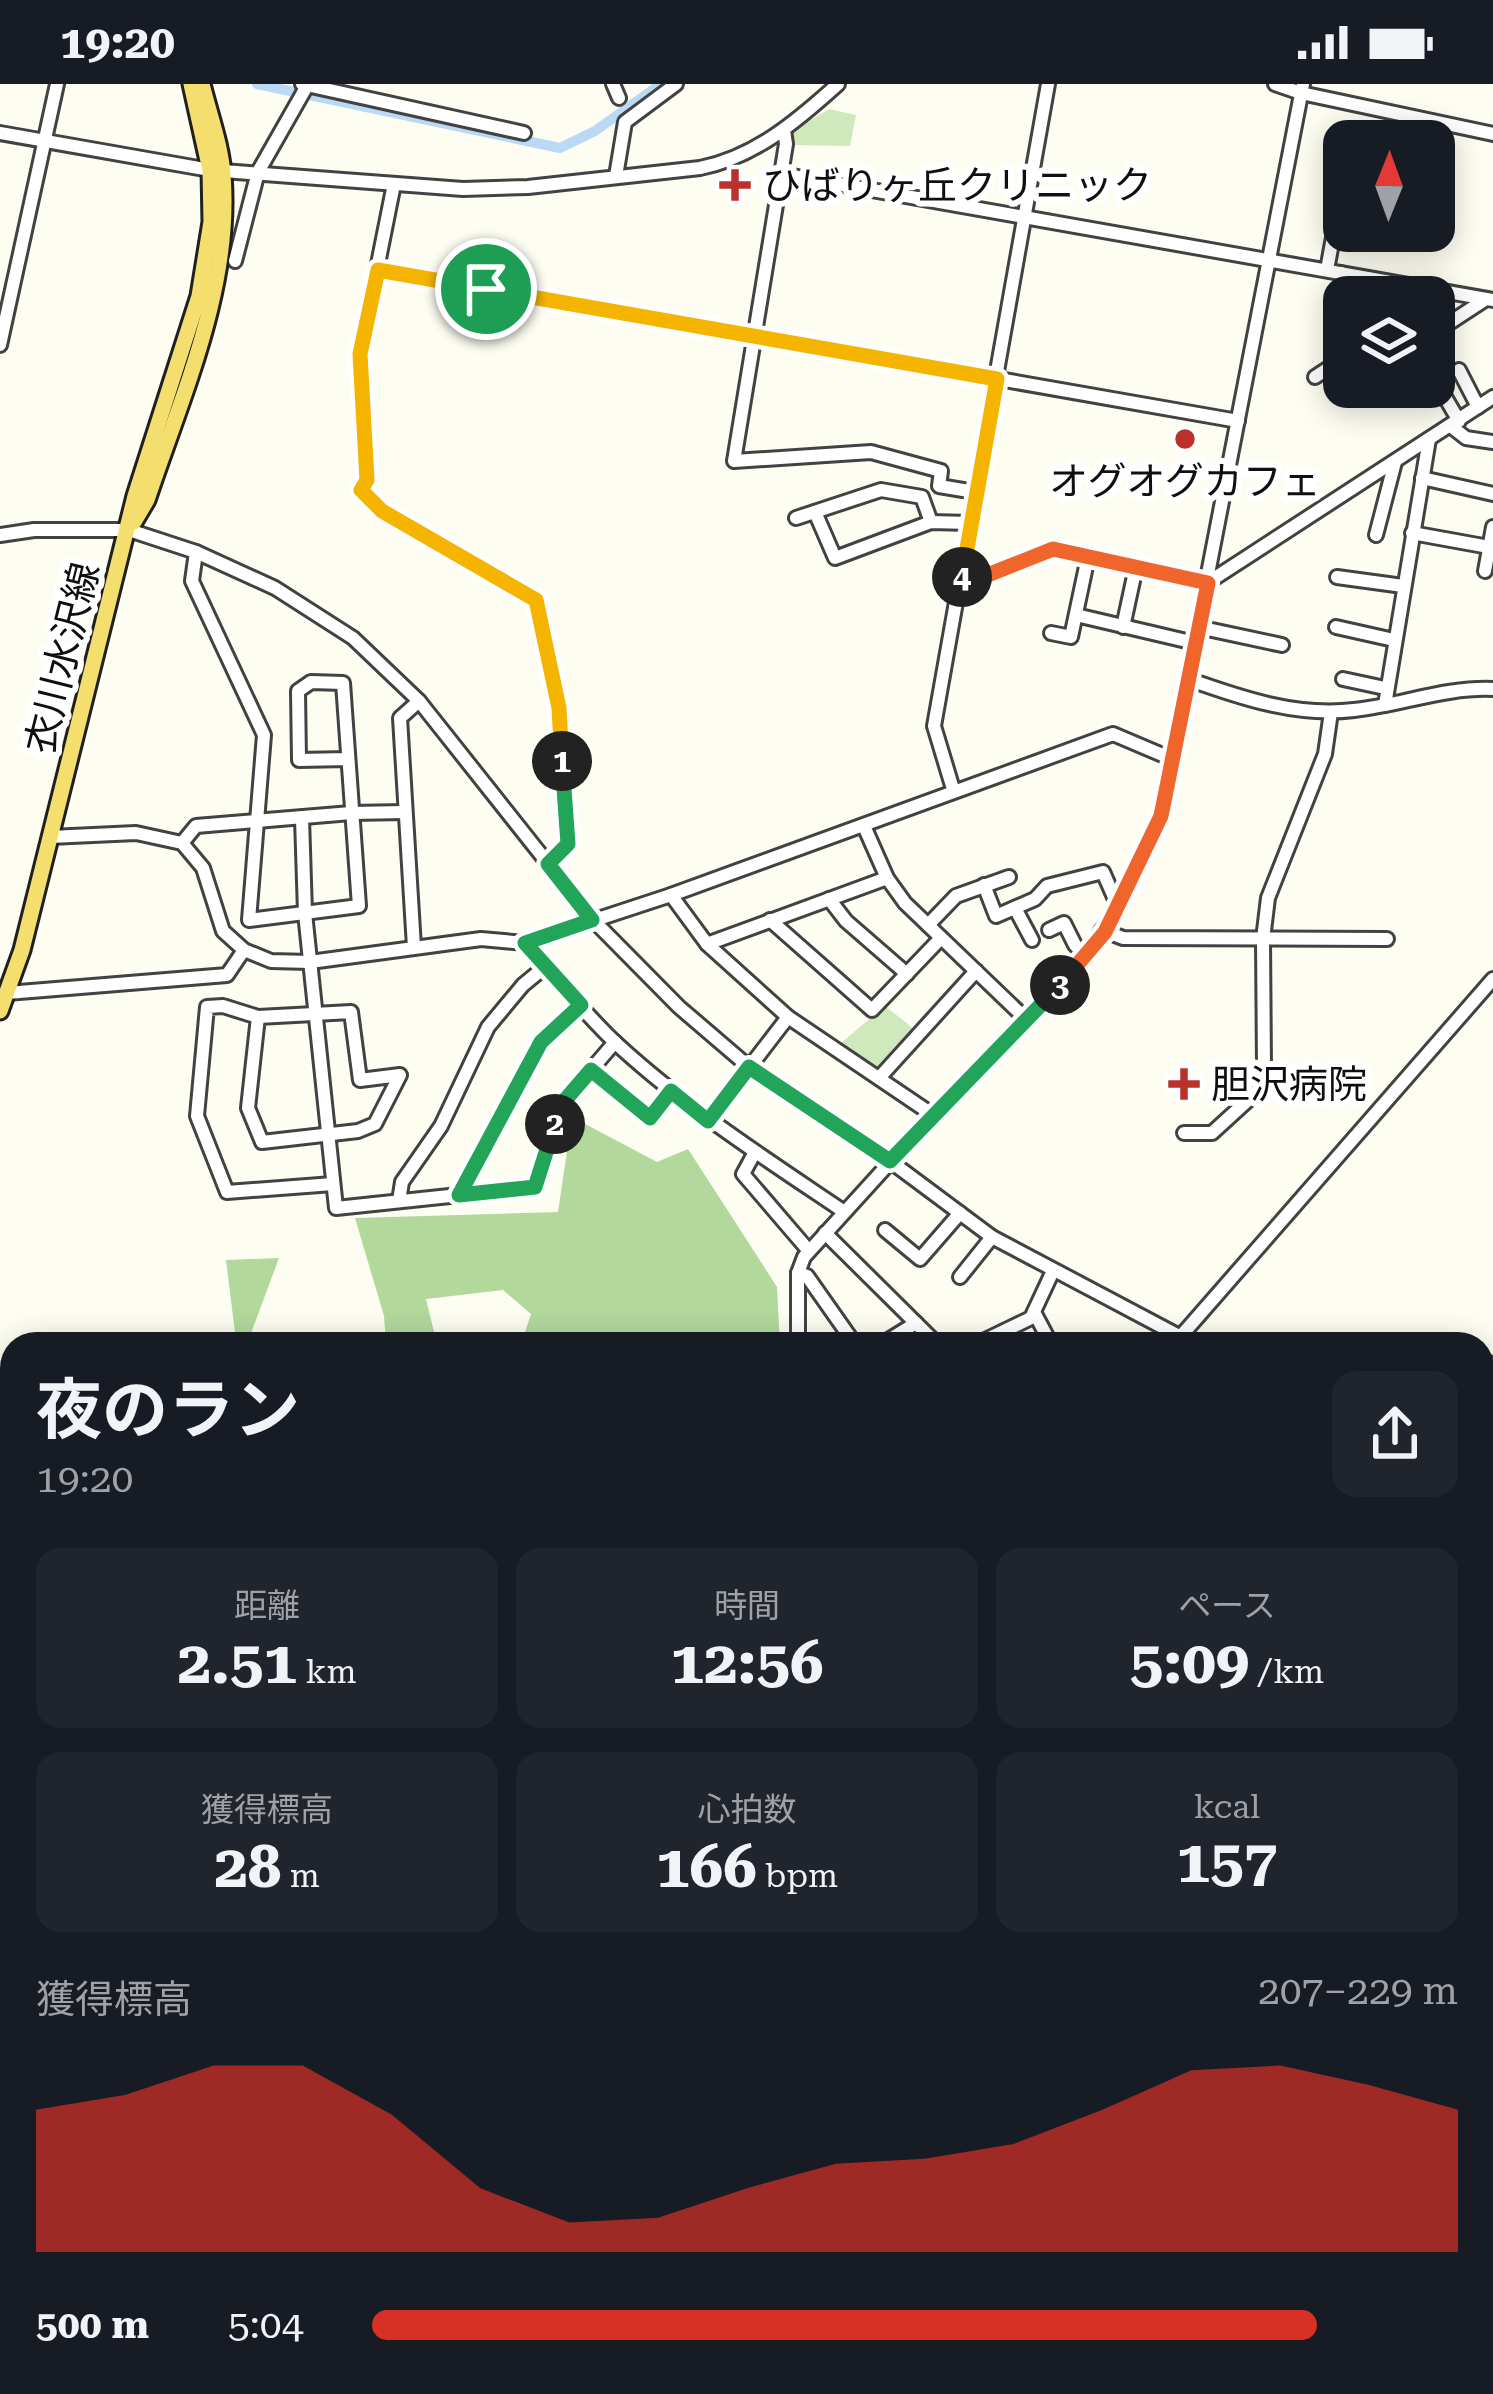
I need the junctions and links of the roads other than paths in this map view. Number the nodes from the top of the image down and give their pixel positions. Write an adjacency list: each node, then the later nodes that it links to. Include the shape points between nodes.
1 (57, 84): 15 (street)
2 (191, 84): 10 (main road, 衣川水沢線)
3 (202, 84): 10 (main road, 衣川水沢線)
4 (676, 84): 19 (street, via 626,122)
5 (838, 84): 11 (street)
6 (1048, 84): 21 (street)
7 (1275, 84): 9 (street)
8 (304, 88): 13 (street); 17 (street)
9 (1302, 88): 14 (street); 23 (street)
10 (207, 128): 16 (main road, 衣川水沢線)
11 (784, 130): 18 (street); 19 (street, via 713,166)
12 (0, 133): 15 (street)
13 (524, 133)
14 (1493, 134)
15 (46, 140): 16 (street); 33 (street)
16 (217, 171): 17 (street); 54 (main road, 衣川水沢線, via 199,296)
17 (258, 172): 20 (street); 24 (street)
18 (781, 174): 21 (street); 32 (street)
19 (616, 176): 20 (street, via 486,190)
20 (394, 184): 25 (street)
21 (1023, 214): 23 (street); 37 (street)
22 (1335, 252): 26 (street)
23 (1269, 260): 26 (street); 41 (street)
24 (235, 262)
25 (378, 270): 32 (street); 92 (street, via 360,354 367,480 361,490 382,511 536,600 559,708 568,844)
26 (1334, 272): 27 (street); 28 (street)
27 (1338, 276)
28 (1357, 276)
29 (1455, 293): 30 (street)
30 (1490, 299): 31 (street)
31 (1455, 320)
32 (753, 335): 37 (street); 47 (street, via 734,461 871,452 941,471 939,486)
33 (0, 345)
34 (1459, 370): 39 (street)
35 (1323, 372): 36 (street)
36 (1315, 376)
37 (997, 379): 41 (street); 47 (street)
38 (1493, 397): 39 (street)
39 (1478, 407): 42 (street)
40 (1449, 408): 42 (street)
41 (1238, 421): 64 (street)
42 (1456, 424): 43 (street); 44 (street, via 1466,438)
43 (1429, 439): 45 (street); 46 (street)
44 (1493, 442)
45 (1396, 460): 57 (street); 64 (street)
46 (1422, 478): 48 (street); 55 (street)
47 (975, 492): 52 (street)
48 (1493, 494)
49 (815, 512): 50 (street); 51 (street, via 881,490 922,497); 51 (street, via 836,558)
50 (796, 518)
51 (931, 522): 52 (street)
52 (970, 523): 65 (street)
53 (1493, 526): 58 (street)
54 (129, 530): 56 (street); 59 (street); 90 (main road, 衣川水沢線)
55 (1412, 532): 58 (street); 66 (street)
56 (0, 535)
57 (1376, 535)
58 (1490, 547): 62 (street)
59 (196, 552): 79 (street, via 275,588 352,638); 88 (street, via 191,581 264,735)
60 (1088, 557): 61 (street); 65 (street, via 1053,549); 67 (street)
61 (1136, 567): 64 (street); 69 (street)
62 (1485, 571)
63 (1336, 577): 66 (street)
64 (1208, 583): 70 (street)
65 (960, 586): 84 (street, via 934,726)
66 (1403, 586): 72 (street)
67 (1076, 615): 69 (street); 71 (street, via 1071,637)
68 (1336, 626): 72 (street)
69 (1123, 627): 73 (street)
70 (1198, 627): 73 (street); 74 (street)
71 (1051, 633)
72 (1394, 640): 77 (street)
73 (1195, 643): 75 (street)
74 (1282, 644)
75 (1189, 679): 81 (street, via 1257,703); 83 (street)
76 (1343, 680): 77 (street)
77 (1385, 688): 80 (street)
78 (1493, 689): 80 (street)
79 (419, 701): 85 (street, via 400,718); 92 (street)
80 (1385, 705): 81 (street)
81 (1331, 712): 107 (street, via 1311,795 1274,878)
82 (348, 759): 82 (street, via 343,683 311,682 298,691 299,760); 86 (street)
83 (1172, 759): 84 (street, via 1113,734); 98 (street, via 1161,816)
84 (953, 789): 89 (street)
85 (405, 812): 86 (street); 112 (street)
86 (351, 813): 87 (street); 100 (street, via 359,906)
87 (302, 818): 88 (street); 100 (street)
88 (256, 821): 91 (street, via 196,826); 100 (street, via 249,920)
89 (864, 826): 94 (street); 96 (street)
90 (50, 837): 91 (street, via 136,833); 120 (main road, 衣川水沢線)
91 (182, 844): 113 (street, via 203,868 223,931)
92 (548, 864): 101 (street)
93 (1010, 877): 95 (street)
94 (887, 878): 97 (street); 103 (street)
95 (984, 885): 99 (street, via 996,916); 103 (street, via 956,896)
96 (671, 895): 101 (street); 111 (street)
97 (829, 899): 102 (street); 118 (street)
98 (1118, 906): 99 (street, via 1103,872 1047,886); 105 (street)
99 (1015, 908): 109 (street)
100 (305, 913): 115 (street)
101 (592, 920): 110 (street); 128 (street)
102 (770, 920): 111 (street); 118 (street, via 872,1010)
103 (928, 925): 106 (street)
104 (1049, 930): 114 (street, via 1064,923)
105 (1105, 932): 107 (street); 114 (street)
106 (941, 938): 117 (street); 118 (street)
107 (1263, 939): 108 (street); 134 (street, via 1258,1090 1212,1132)
108 (1388, 939)
109 (1032, 940)
110 (525, 943): 112 (street); 116 (street)
111 (706, 944): 125 (street)
112 (414, 947): 115 (street)
113 (244, 950): 115 (street); 120 (street, via 226,975)
114 (1086, 956): 126 (street)
115 (310, 962): 124 (street)
116 (546, 966): 121 (street); 140 (street, via 488,1027)
117 (976, 971): 126 (street); 130 (street)
118 (907, 974)
119 (1493, 979): 159 (street)
120 (7, 993): 122 (main road, 衣川水沢線)
121 (581, 1005): 127 (street); 139 (street, via 541,1042)
122 (0, 1011)
123 (258, 1017): 124 (street); 135 (street, via 248,1108 262,1142); 138 (street, via 207,1007 197,1116 227,1192)
124 (317, 1017): 135 (street); 135 (street, via 351,1012 360,1080 400,1075 375,1124)
125 (788, 1017): 128 (street); 130 (street)
126 (1027, 1020): 132 (street)
127 (614, 1042): 129 (street); 131 (street)
128 (749, 1067): 133 (street); 137 (street)
129 (591, 1070): 131 (street, via 650,1118); 139 (street, via 566,1099 535,1187)
130 (878, 1078): 132 (street)
131 (671, 1091): 133 (street)
132 (933, 1114): 137 (street)
133 (708, 1121): 136 (street)
134 (1184, 1133)
135 (327, 1135): 138 (street)
136 (755, 1153): 141 (street); 146 (street, via 743,1174)
137 (890, 1161): 141 (street); 142 (street)
138 (333, 1184): 140 (street, via 335,1208)
139 (459, 1195): 140 (street)
140 (399, 1201)
141 (844, 1211): 144 (street)
142 (960, 1214): 143 (street, via 920,1259); 145 (street)
143 (885, 1230)
144 (825, 1233): 146 (street); 151 (street)
145 (992, 1237): 148 (street); 149 (street)
146 (809, 1251): 147 (street)
147 (798, 1273): 152 (street); 153 (street)
148 (1052, 1273): 150 (street); 158 (street)
149 (960, 1277)
150 (1034, 1312): 156 (street); 157 (street)
151 (916, 1323): 154 (street); 155 (street)
152 (798, 1332)
153 (846, 1332)
154 (901, 1332)
155 (925, 1332)
156 (1003, 1332)
157 (1045, 1332)
158 (1160, 1332)
159 (1185, 1332)

